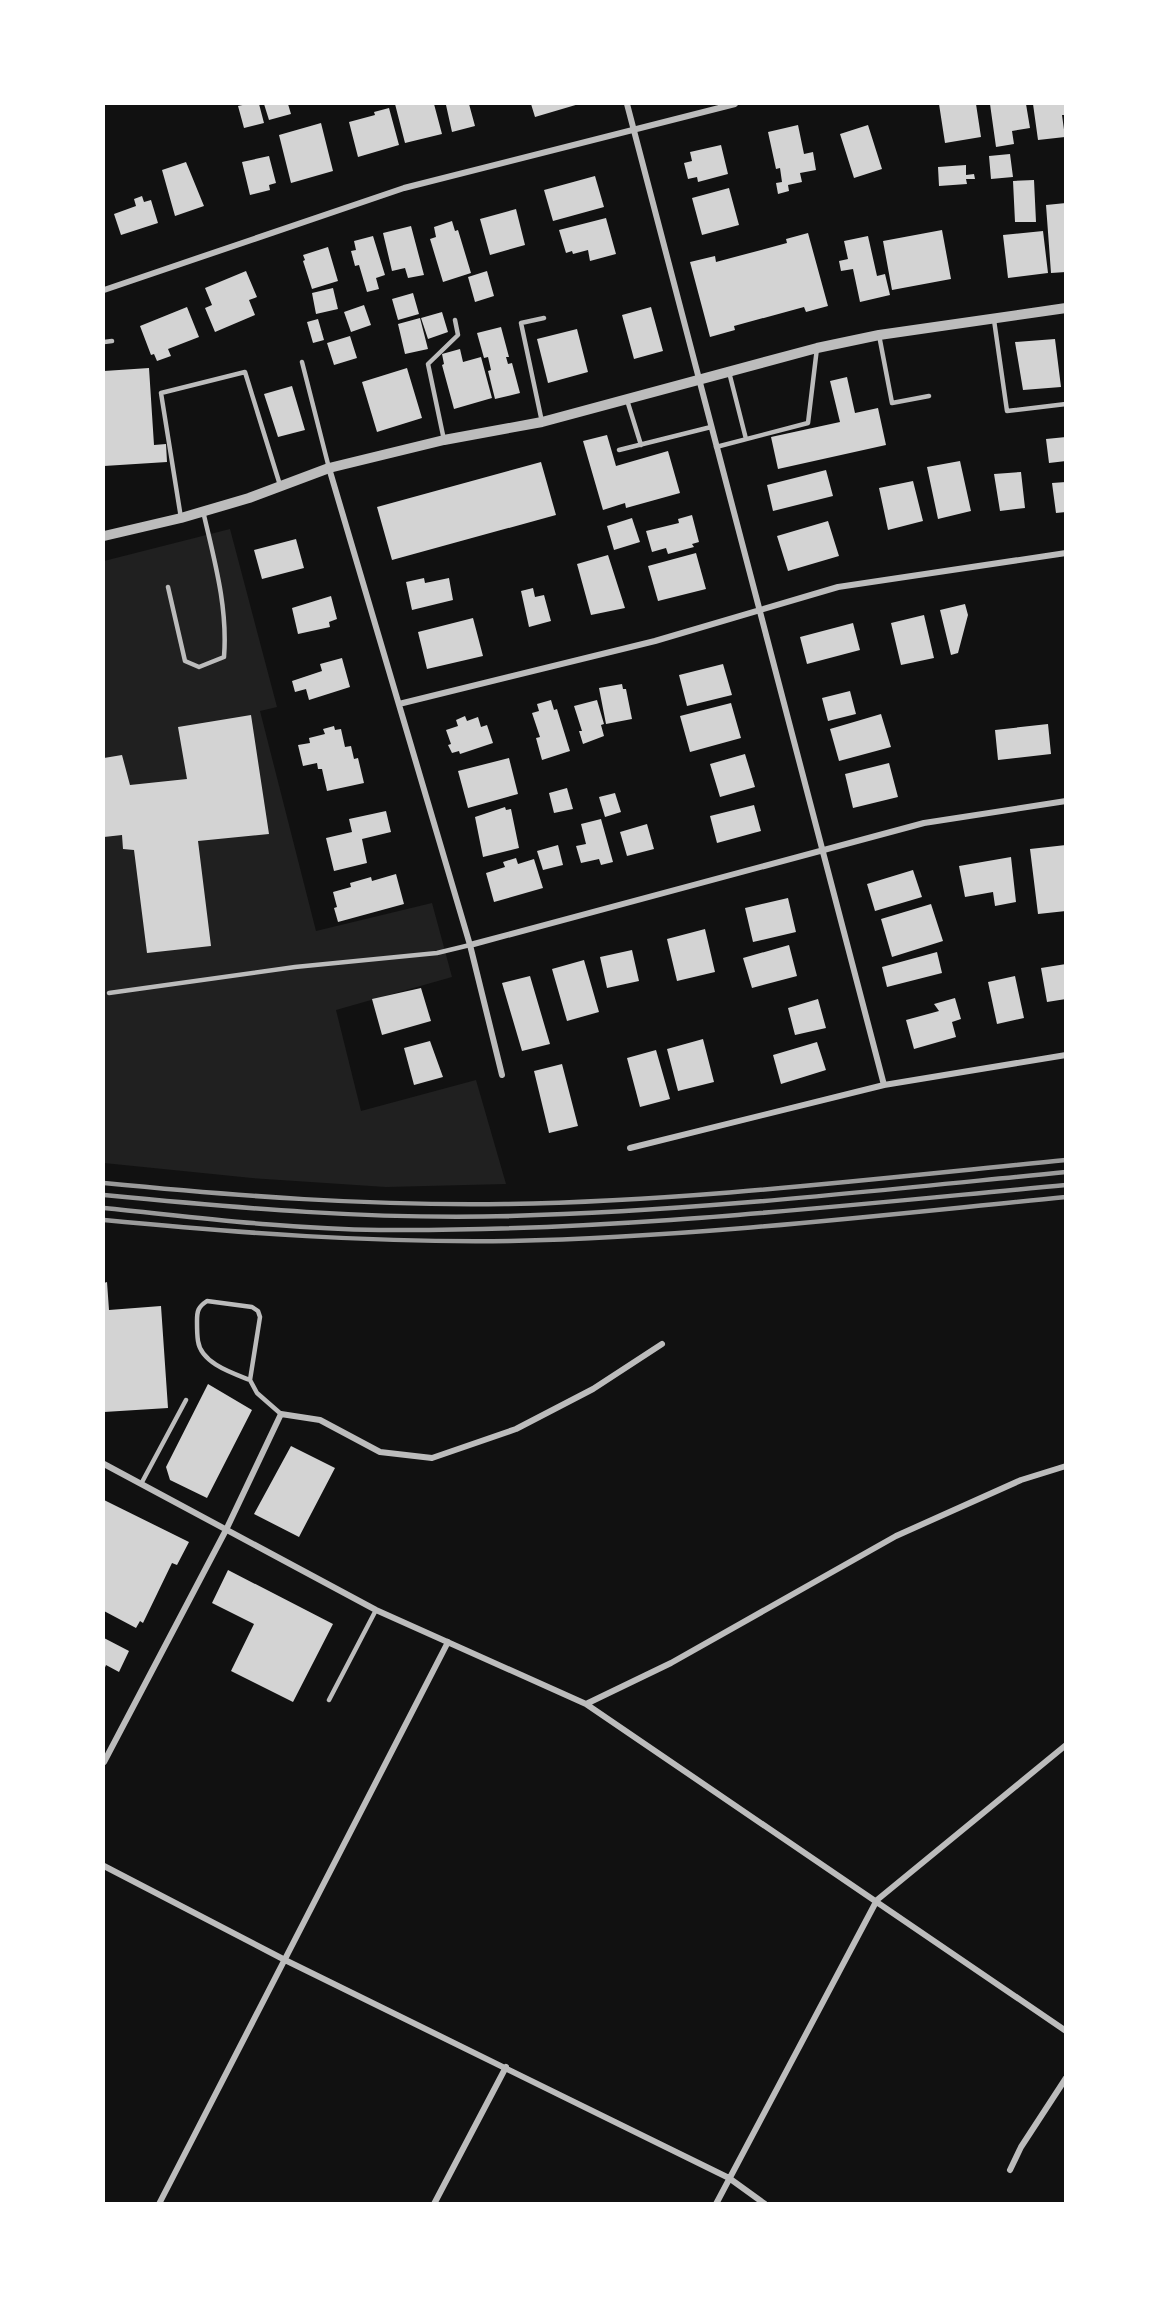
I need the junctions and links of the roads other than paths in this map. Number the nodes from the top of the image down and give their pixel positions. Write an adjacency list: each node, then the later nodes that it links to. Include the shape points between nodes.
1 (627, 104): 3 (street)
2 (735, 104): 3 (street)
3 (634, 129): 4 (street, via 404,188); 15 (street)
4 (104, 290)
5 (1065, 308): 6 (street)
6 (993, 317): 9 (street); 18 (lane, via 1007,411)
7 (544, 318): 19 (lane, via 521,323)
8 (456, 321): 22 (lane, via 458,335 428,364)
9 (879, 335): 12 (street); 16 (lane, via 891,403)
10 (104, 342): 11 (lane)
11 (112, 342)
12 (817, 348): 14 (street); 21 (lane, via 808,423)
13 (302, 362): 26 (lane)
14 (729, 372): 15 (street); 21 (lane)
15 (700, 380): 17 (street); 20 (street)
16 (929, 396)
17 (627, 400): 19 (street); 23 (lane)
18 (1065, 404)
19 (542, 422): 22 (street)
20 (711, 427): 23 (lane); 24 (street)
21 (746, 439): 24 (lane)
22 (444, 440): 26 (street)
23 (641, 445): 25 (lane)
24 (716, 447): 33 (street)
25 (619, 450)
26 (329, 468): 27 (street); 34 (street)
27 (280, 485): 28 (street); 29 (lane, via 245,372 161,393)
28 (203, 511): 29 (street); 32 (lane, via 220,585 226,631 224,657 199,667 185,661)
29 (181, 518): 30 (street)
30 (104, 536)
31 (1065, 553): 33 (street, via 837,587)
32 (168, 587)
33 (759, 611): 34 (street, via 655,641); 36 (street)
34 (399, 704): 37 (street)
35 (1065, 801): 36 (street, via 924,823)
36 (822, 850): 37 (street); 41 (street)
37 (470, 945): 38 (lane, via 437,953 295,967); 40 (street)
38 (109, 993)
39 (1065, 1055): 41 (street)
40 (501, 1076)
41 (884, 1085): 42 (street)
42 (630, 1148)
43 (662, 1344): 46 (street, via 593,1389 516,1429 432,1458 380,1452 320,1420)
44 (250, 1380): 44 (lane, via 258,1311 207,1301 197,1311 198,1343 216,1365); 46 (lane, via 257,1393)
45 (186, 1400): 49 (lane)
46 (280, 1414): 50 (street)
47 (104, 1464): 49 (street)
48 (1065, 1466): 54 (street, via 1021,1480 896,1536 672,1663)
49 (141, 1484): 50 (street)
50 (226, 1530): 51 (street); 56 (street)
51 (376, 1610): 52 (street); 53 (lane)
52 (448, 1642): 54 (street); 59 (street)
53 (329, 1700)
54 (586, 1704): 58 (street)
55 (1065, 1745): 58 (street)
56 (104, 1762)
57 (104, 1866): 59 (street)
58 (877, 1900): 60 (street); 64 (street)
59 (285, 1960): 61 (street); 65 (street)
60 (1065, 2031)
61 (506, 2067): 64 (street); 66 (street)
62 (1065, 2078): 63 (street)
63 (1010, 2170)
64 (729, 2178): 67 (street); 68 (street)
65 (159, 2204)
66 (434, 2204)
67 (716, 2204)
68 (765, 2204)

